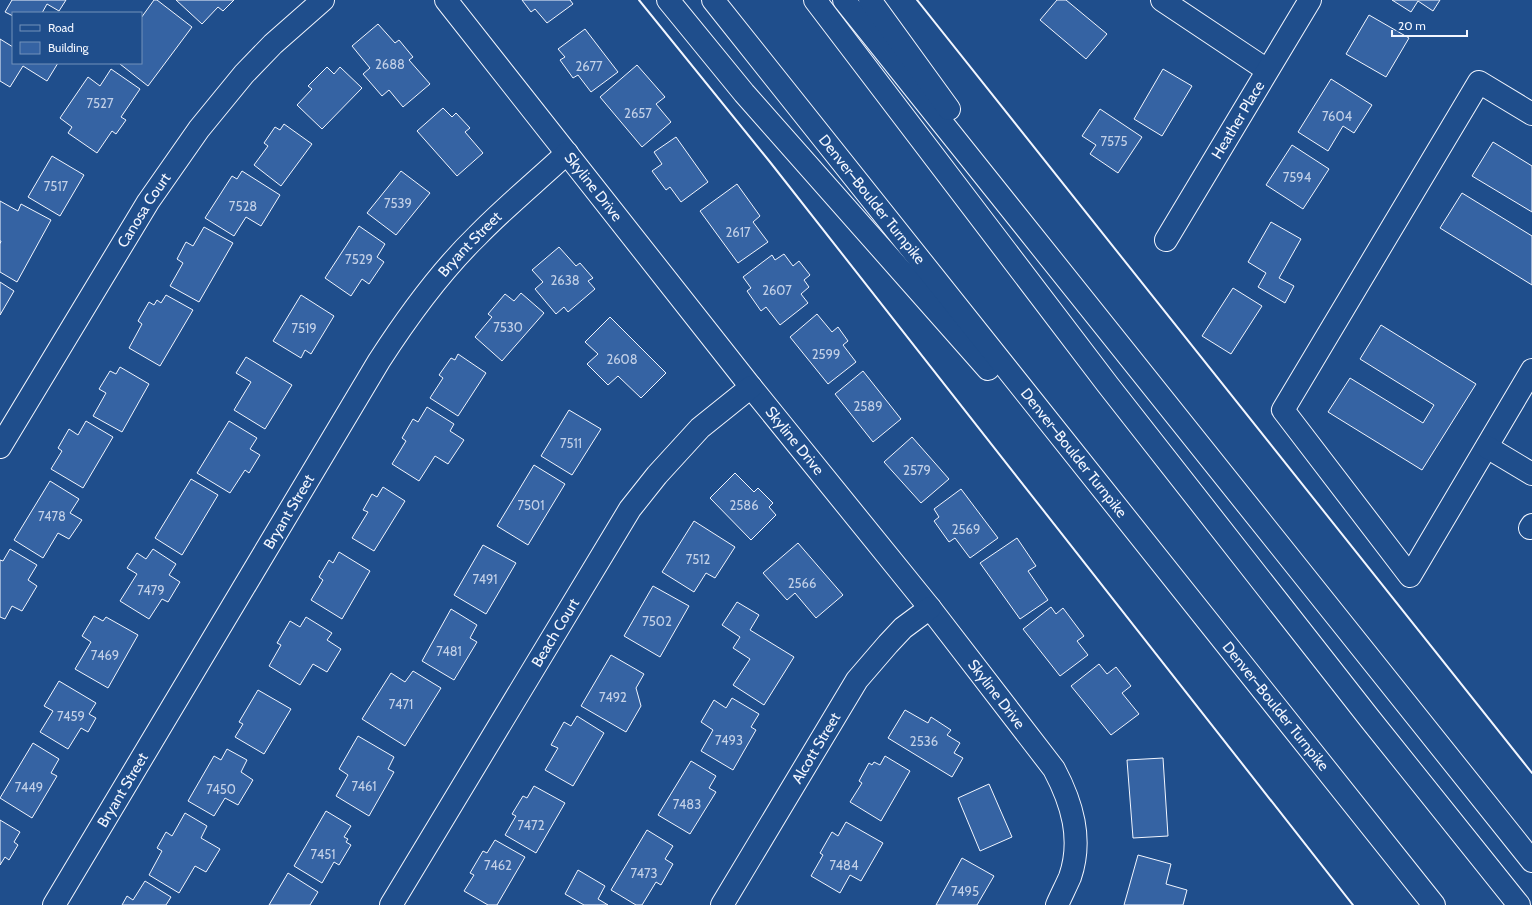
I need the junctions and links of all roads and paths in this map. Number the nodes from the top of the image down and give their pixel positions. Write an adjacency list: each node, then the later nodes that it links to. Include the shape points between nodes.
1 (323, 0): 17 (main road, Canosa Court, via 273,44 244,74 199,129 148,202)
2 (446, 0): 12 (main road, Skyline Drive)
3 (668, 0): 20 (main road, via 744,93)
4 (712, 0): 20 (main road, Denver–Boulder Turnpike)
5 (815, 0): 28 (main road, via 1108,385)
6 (844, 0): 14 (main road)
7 (870, 0): 14 (main road)
8 (1162, 0): 10 (main road)
9 (1310, 0): 10 (main road, Heather Place)
10 (1267, 70): 13 (main road, Heather Place)
11 (1532, 114): 18 (main road, via 1479,82 1283,410 1410,576)
12 (567, 153): 16 (main road, Skyline Drive); 23 (main road, Bryant Street, via 477,235 434,283 401,327)
13 (1166, 240)
14 (1102, 323): 22 (main road)
15 (1532, 370): 18 (main road)
16 (751, 387): 21 (main road, Skyline Drive); 24 (main road, Beach Court, via 700,428 630,509)
17 (0, 447)
18 (1487, 447): 19 (main road)
19 (1532, 474)
20 (1193, 603): 27 (main road, Denver–Boulder Turnpike)
21 (930, 608): 25 (main road, Alcott Street, via 903,628 857,680); 26 (main road, Skyline Drive, via 1054,769 1065,790 1075,826 1076,846 1070,876)
22 (1532, 861)
23 (54, 905)
24 (391, 905)
25 (722, 905)
26 (1057, 905)
27 (1434, 905)
28 (1519, 905)

